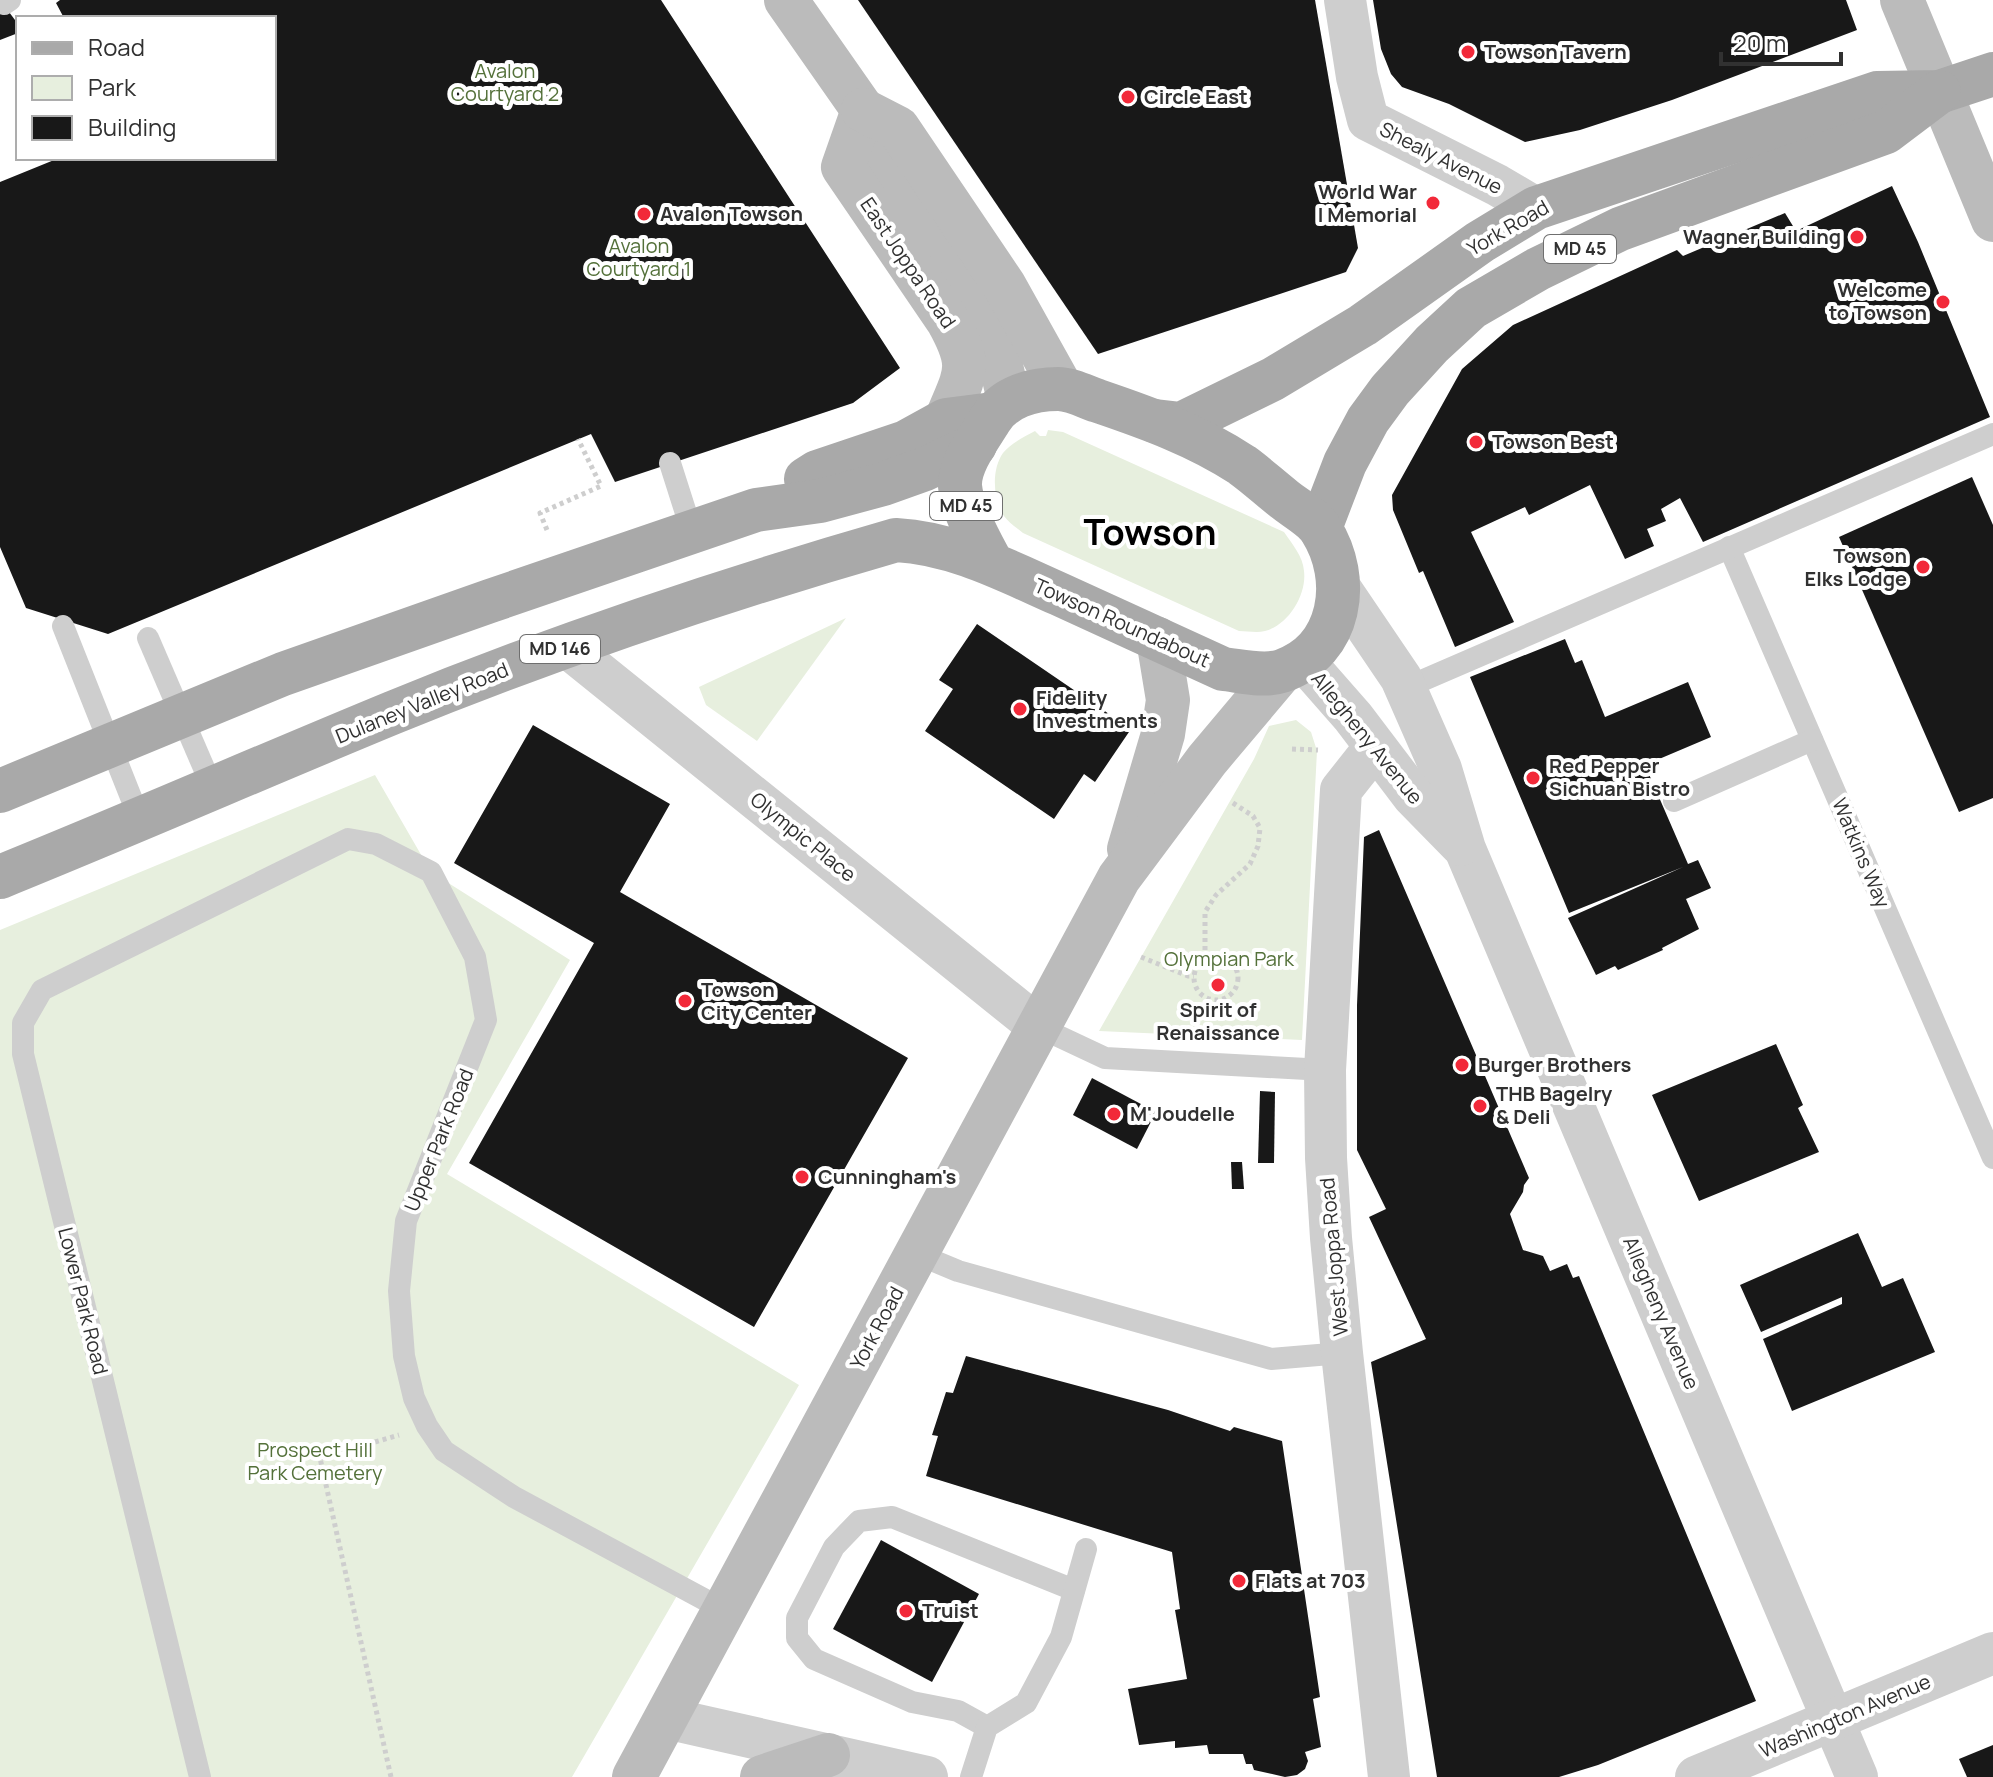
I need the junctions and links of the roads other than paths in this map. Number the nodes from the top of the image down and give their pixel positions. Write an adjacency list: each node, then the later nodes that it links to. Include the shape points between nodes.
1 (786, 0): 6 (main road, East Joppa Road)
2 (1345, 0): 7 (street, Shealy Avenue, via 1368,120)
3 (1902, 0): 5 (main road)
4 (1993, 74): 5 (main road, York Road / MD 45)
5 (1939, 92): 7 (main road, York Road / MD 45, via 1877,93); 8 (main road); 14 (main road, York Road / MD 45, via 1886,132 1620,229 1471,308 1400,379 1368,420)
6 (863, 110): 9 (main road, East Joppa Road, via 898,128 991,265); 10 (main road, East Joppa Road, via 870,147 976,303 998,353); 10 (main road, East Joppa Road, via 843,167 961,344)
7 (1536, 208): 11 (main road, York Road / MD 45, via 1273,379 1181,424)
8 (1993, 220)
9 (1062, 389): 10 (main road, MD 45, via 1021,394); 11 (main road, MD 45)
10 (981, 420): 15 (main road, via 925,469 820,501 756,510); 17 (main road, MD 45, via 960,486)
11 (1155, 421): 14 (main road, via 1242,465)
12 (1993, 434): 16 (lane)
13 (670, 463): 15 (lane)
14 (1320, 528): 18 (main road)
15 (692, 532): 25 (main road, via 283,674)
16 (1729, 547): 24 (lane); 26 (lane, Watkins Way)
17 (992, 564): 21 (main road, Towson Roundabout); 22 (main road, Dulaney Valley Road / MD 146, via 950,549 896,540 778,574)
18 (1340, 588): 23 (main road, via 1329,635); 24 (street, Allegheny Avenue)
19 (63, 626): 27 (lane)
20 (148, 638): 25 (lane)
21 (1158, 639): 23 (main road, Towson Roundabout, via 1223,669 1259,674); 35 (main road, York Road, via 1168,700 1163,734)
22 (567, 647): 29 (main road, Dulaney Valley Road / MD 146, via 393,712); 37 (street, Olympic Place)
23 (1292, 666): 28 (street, Allegheny Avenue, via 1353,717); 35 (main road, York Road, via 1207,760)
24 (1405, 688): 33 (street, Allegheny Avenue, via 1441,769)
25 (182, 715): 27 (main road); 29 (lane)
26 (1812, 740): 31 (lane); 39 (lane, Watkins Way)
27 (112, 744): 30 (main road); 32 (lane)
28 (1375, 747): 33 (street, Allegheny Avenue); 38 (street, West Joppa Road, via 1341,790)
29 (213, 789): 32 (main road, Dulaney Valley Road / MD 146)
30 (0, 791)
31 (1674, 801)
32 (140, 820): 34 (main road, Dulaney Valley Road / MD 146)
33 (1465, 849): 47 (street, Allegheny Avenue)
34 (0, 877)
35 (1119, 878): 37 (main road, York Road)
36 (191, 915): 44 (lane, Upper Park Road, via 348,839 376,844 431,872 475,957 486,1020 406,1221 399,1291 404,1356 414,1398 444,1451 514,1497); 50 (lane, Lower Park Road, via 42,990 23,1023 23,1054)
37 (1039, 1027): 38 (lane, via 1105,1058); 40 (main road, York Road)
38 (1325, 1070): 41 (street, West Joppa Road, via 1329,1211)
39 (1993, 1158)
40 (917, 1254): 41 (lane, via 958,1271 1271,1359); 44 (main road, York Road)
41 (1342, 1353): 55 (street, West Joppa Road)
42 (1086, 1549): 43 (lane)
43 (1074, 1590): 48 (lane, via 1061,1637 1026,1703); 48 (lane, via 892,1517 859,1521 834,1547 797,1618 797,1638 814,1659 912,1702 958,1711)
44 (724, 1610): 46 (main road, York Road)
45 (1993, 1653): 47 (street, Washington Avenue)
46 (666, 1718): 49 (street); 51 (main road, York Road)
47 (1834, 1722): 56 (street, Washington Avenue); 57 (street, Allegheny Avenue)
48 (987, 1727): 54 (lane)
49 (828, 1755): 52 (main road); 53 (street)
50 (200, 1777)
51 (634, 1777)
52 (762, 1777)
53 (927, 1777)
54 (971, 1777)
55 (1389, 1777)
56 (1696, 1777)
57 (1857, 1777)

